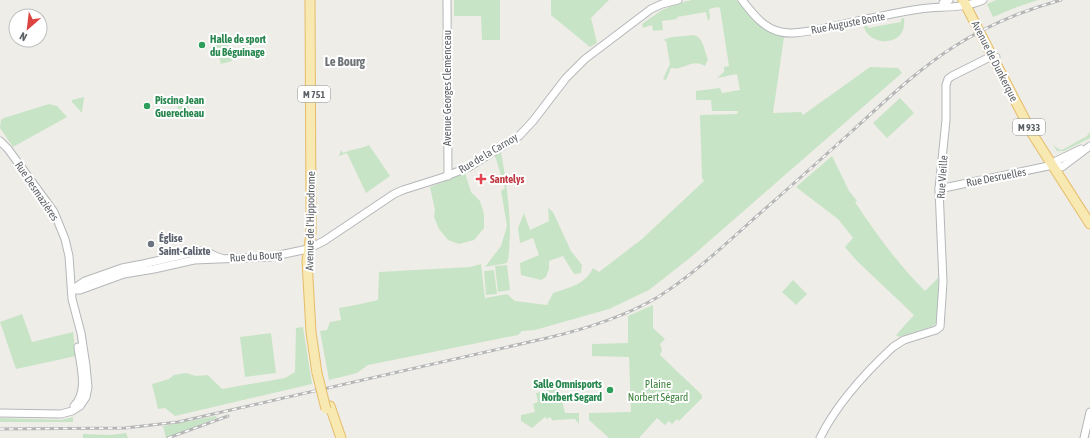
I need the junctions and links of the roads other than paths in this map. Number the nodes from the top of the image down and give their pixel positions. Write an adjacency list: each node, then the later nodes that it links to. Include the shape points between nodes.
1 (310, 0): 20 (main road, Avenue de l'Hippodrome / M 751)
2 (313, 0): 20 (main road, Avenue de l'Hippodrome / M 751, via 315,222)
3 (447, 0): 16 (street, Avenue Georges Clemenceau)
4 (678, 0): 16 (street, Rue de la Carnoy, via 651,9 589,55 564,80 519,136 476,163)
5 (742, 0): 9 (street, Rue Auguste Bonte, via 766,26 791,33)
6 (748, 0): 8 (street, Rue Auguste Bonte, via 767,21 780,27 793,28)
7 (983, 0): 9 (street)
8 (946, 1): 9 (street, Rue Auguste Bonte)
9 (967, 2): 10 (main road, Avenue de Dunkerque / M 933)
10 (995, 58): 15 (main road, Avenue de Dunkerque / M 933); 17 (street, Rue Vieille, via 948,78)
11 (0, 136): 14 (street, Rue Desmazières)
12 (0, 141): 14 (street, Rue Desmazières)
13 (1090, 145): 15 (street, Rue Desruelles, via 1066,164)
14 (6, 146): 23 (street, Rue Desmazières, via 57,217 68,252)
15 (1056, 164): 17 (street, Rue Desruelles); 18 (main road, Avenue de Dunkerque / M 933); 19 (main road, Avenue de Dunkerque / M 933)
16 (448, 176): 20 (street, Rue de la Carnoy, via 394,194 324,242)
17 (939, 189): 30 (street, Rue Vieille, via 943,282 939,328 904,340 893,347 844,399)
18 (1090, 216)
19 (1090, 224)
20 (311, 248): 21 (street, Rue du Bourg); 22 (main road, Avenue de l'Hippodrome / M 751); 24 (main road, Avenue de l'Hippodrome / M 751)
21 (289, 254): 22 (street, Rue du Bourg, via 301,257); 23 (street, Rue du Bourg, via 262,258 194,260 157,269 132,269 80,290)
22 (308, 269): 24 (main road, Avenue de l'Hippodrome / M 751, via 310,327)
23 (72, 290): 27 (street, Rue Desmazières, via 86,366 88,384 84,396 73,407 56,414)
24 (319, 372): 25 (main road, Avenue de l'Hippodrome / M 751)
25 (328, 407): 28 (main road, Avenue de l'Hippodrome / M 751); 29 (main road, Avenue de l'Hippodrome / M 751)
26 (1090, 412): 31 (street)
27 (0, 413)
28 (336, 438)
29 (341, 438)
30 (820, 438)
31 (1084, 438)

